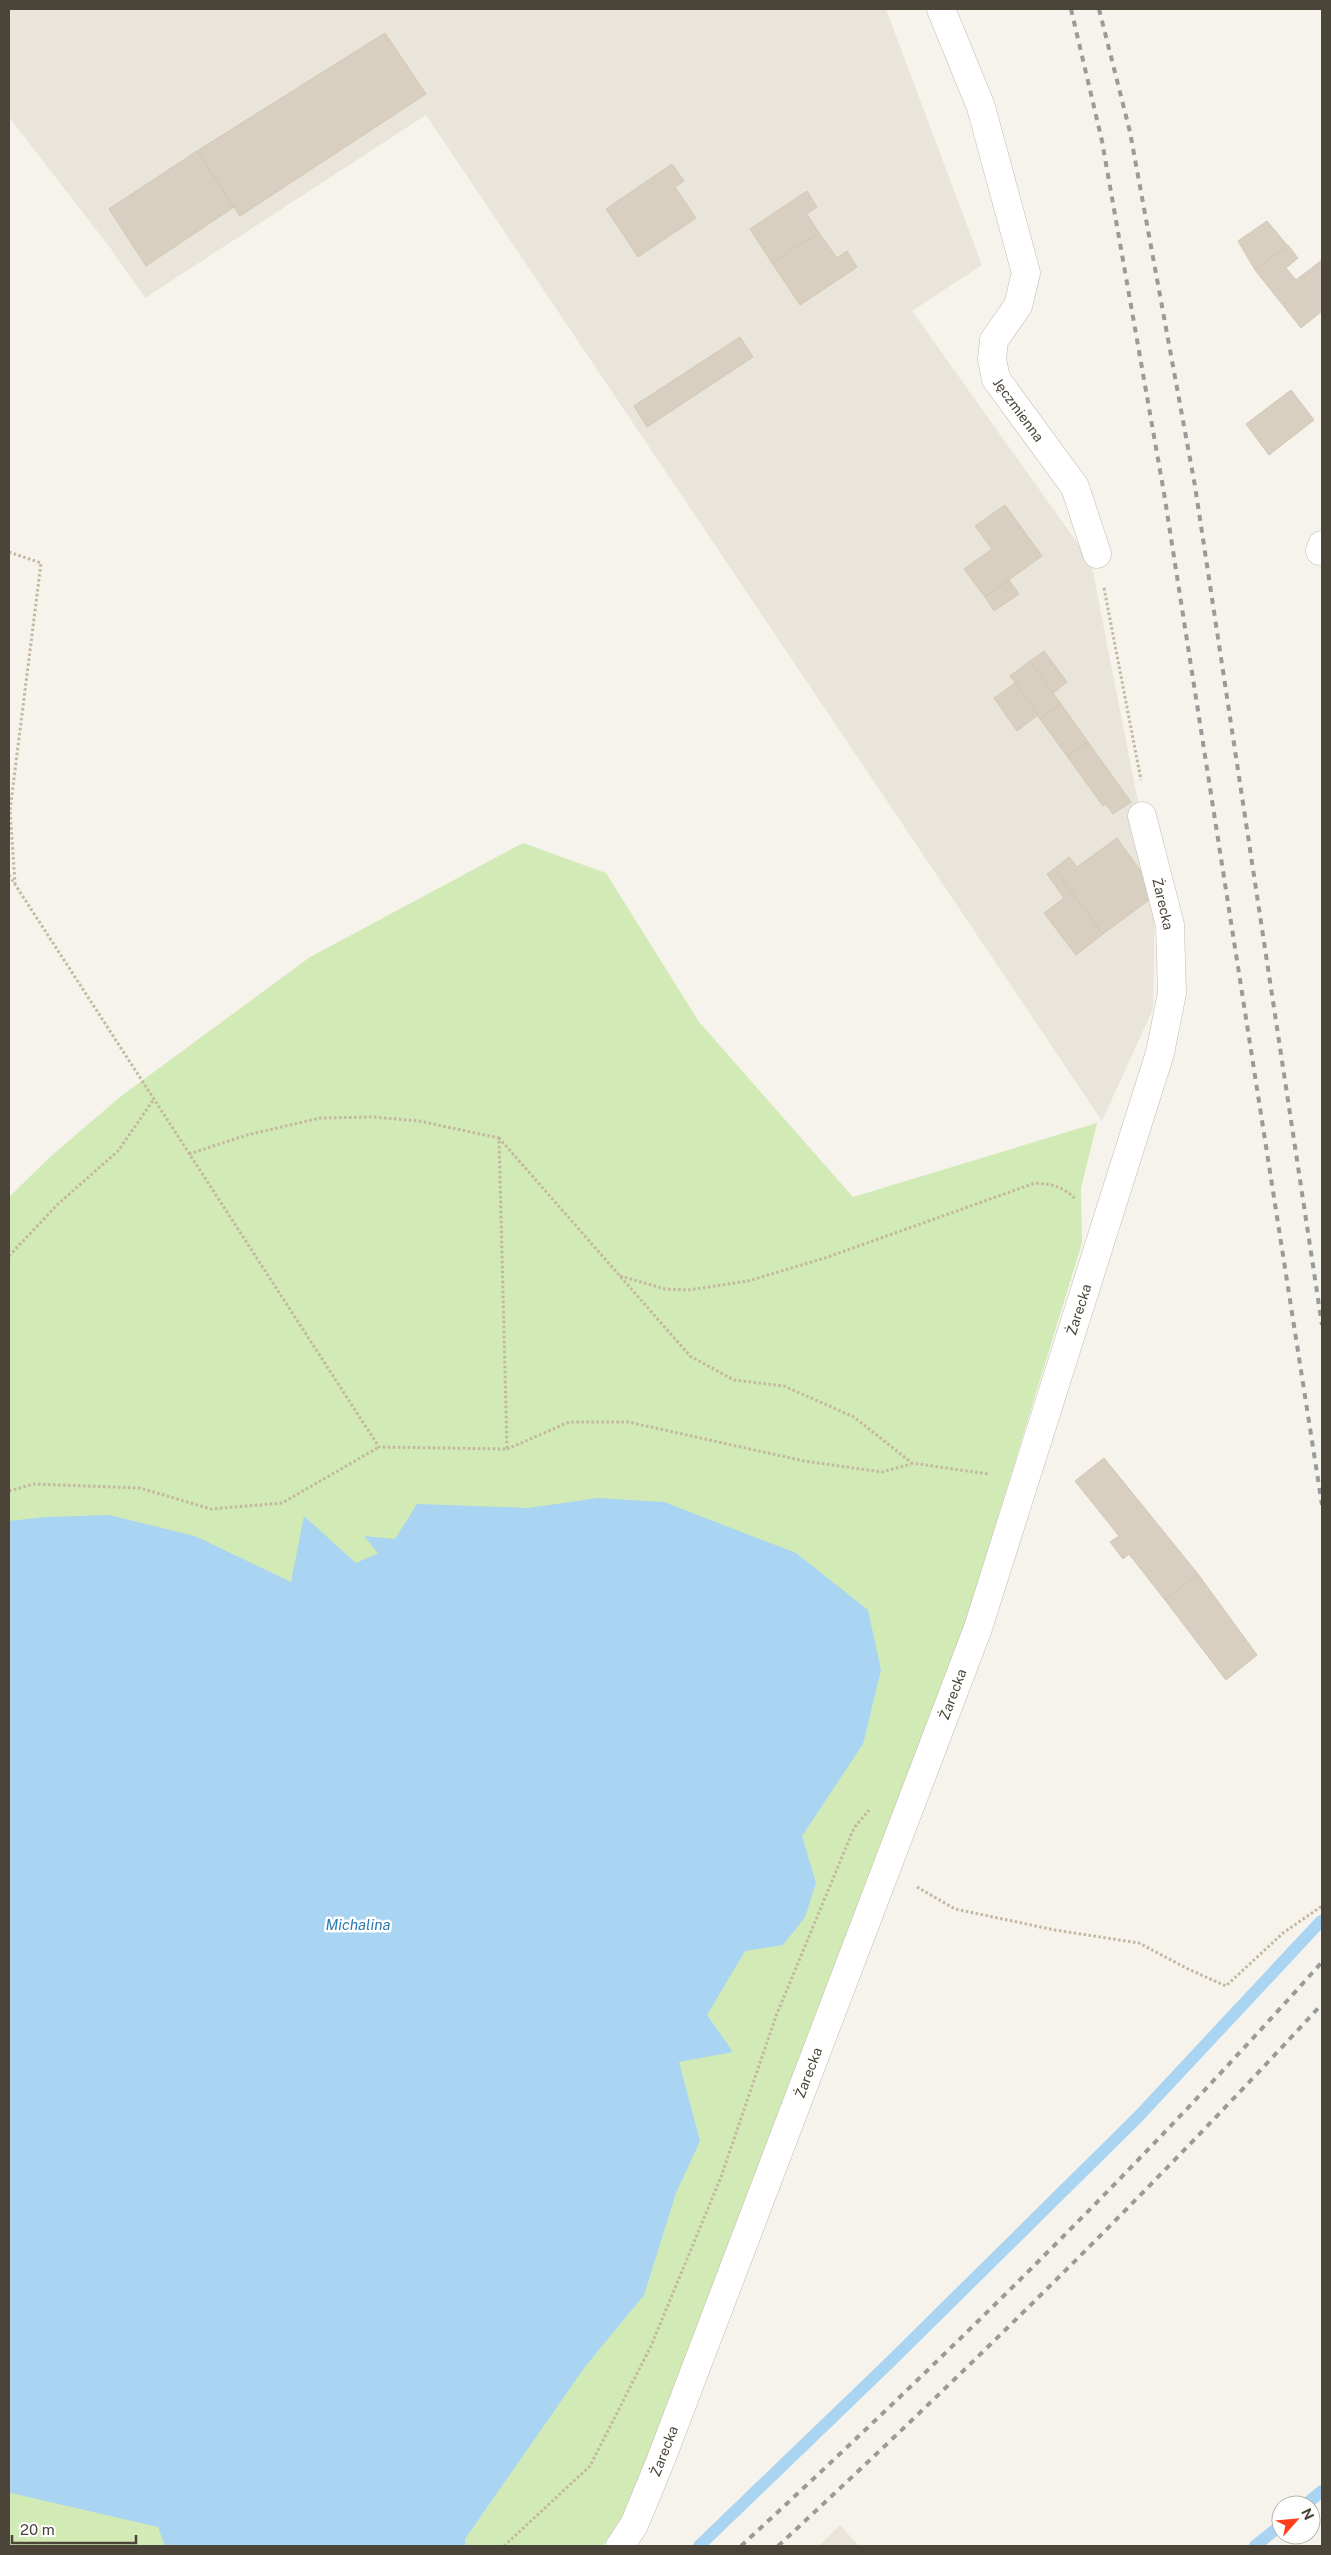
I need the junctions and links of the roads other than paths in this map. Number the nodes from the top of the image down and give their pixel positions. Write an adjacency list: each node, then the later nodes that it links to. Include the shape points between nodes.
1 (941, 9): 2 (street, Jęczmienna, via 981,107 1026,273 1018,306 994,340 992,359 996,379 1075,486)
2 (1097, 554)
3 (1142, 816): 4 (street, Żarecka, via 1170,925 1172,993 1160,1053 978,1628 660,2462 634,2525)
4 (620, 2546)

